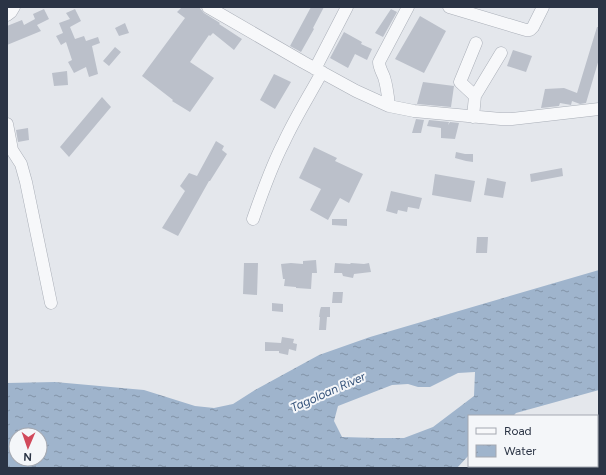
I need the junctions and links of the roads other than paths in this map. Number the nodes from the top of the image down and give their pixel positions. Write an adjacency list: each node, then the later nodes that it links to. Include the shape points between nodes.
1 (14, 7): 8 (street)
2 (208, 7): 11 (street)
3 (347, 7): 11 (street)
4 (408, 7): 13 (street, via 379,62 388,89)
5 (449, 7): 7 (street)
6 (542, 7): 7 (street, via 530,30 523,30)
7 (490, 12)
8 (7, 16)
9 (476, 43): 12 (street, via 460,82)
10 (501, 53): 12 (street)
11 (319, 71): 13 (street); 17 (street, via 279,152)
12 (474, 96): 15 (street)
13 (389, 106): 15 (street)
14 (599, 109): 15 (street, via 501,119)
15 (473, 117)
16 (7, 124): 18 (street, via 12,150 21,164 26,182)
17 (253, 220)
18 (51, 303)

